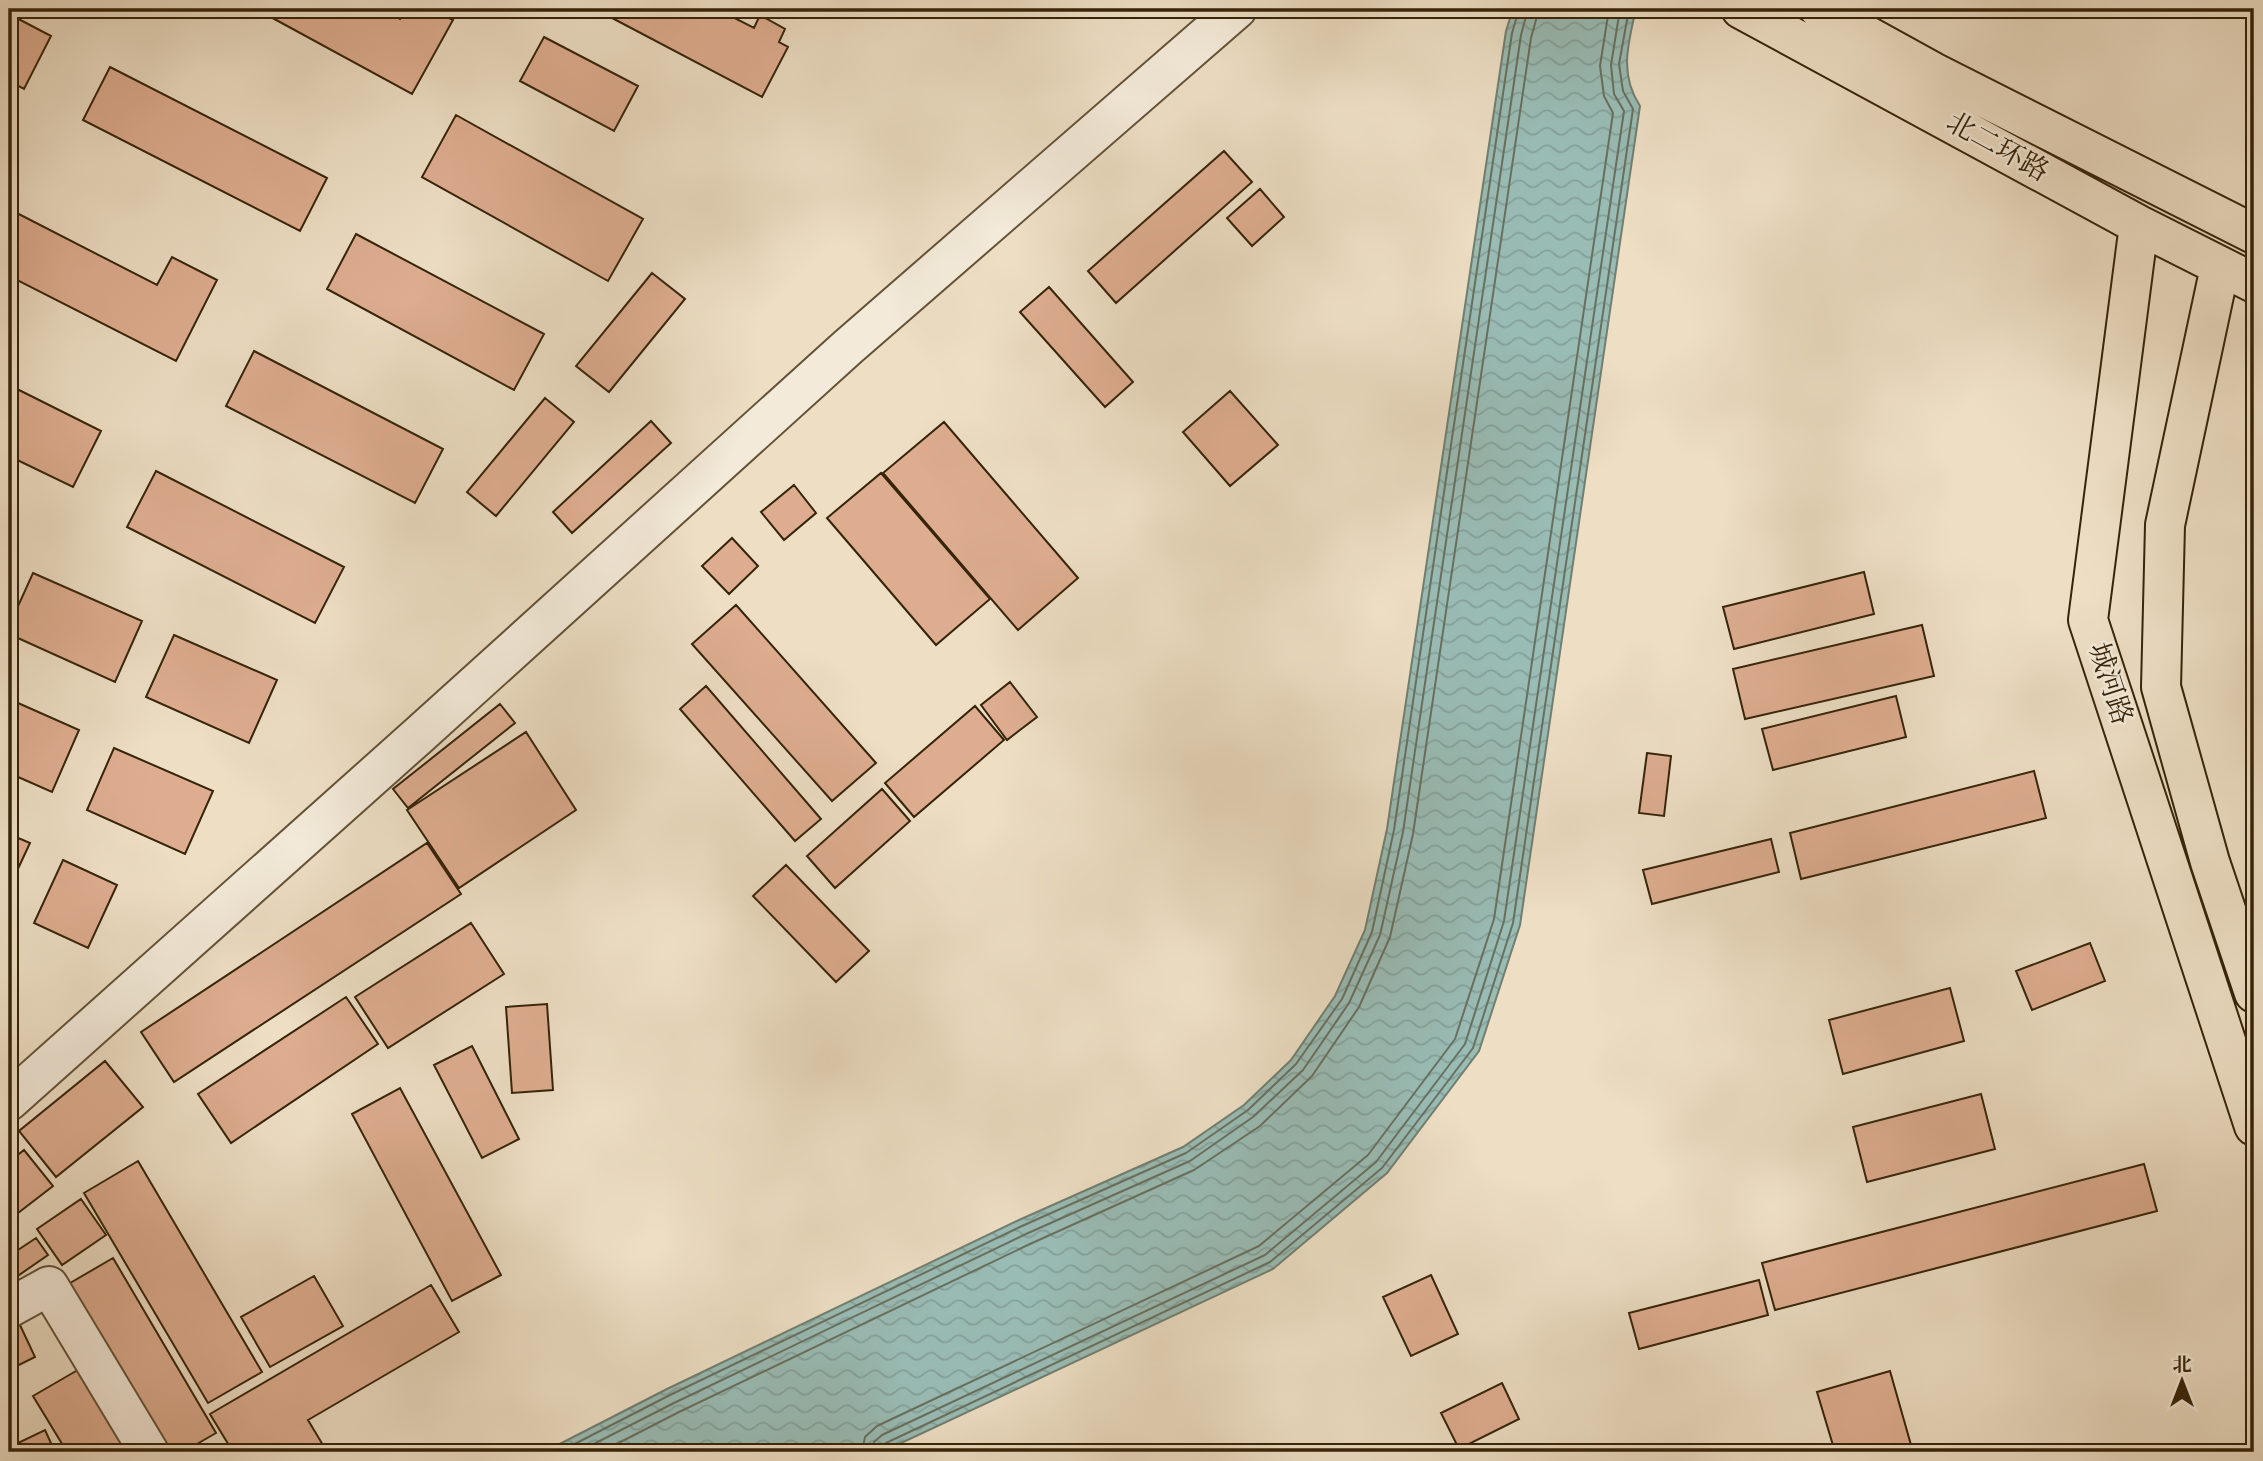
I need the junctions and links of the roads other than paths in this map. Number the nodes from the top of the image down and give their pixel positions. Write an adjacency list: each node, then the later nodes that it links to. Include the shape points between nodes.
1 (1237, 9): 9 (street, via 848,347)
2 (1741, 9): 4 (main road, 北二环路)
3 (1819, 9): 5 (main road, 北二环路, via 1933,72)
4 (2139, 225): 6 (main road, 北二环路); 10 (main road, 城河路, via 2088,620)
5 (2254, 234)
6 (2220, 267): 7 (main road, 北二环路); 8 (main road, 城河路, via 2165,525 2161,687 2210,862)
7 (2254, 283)
8 (2254, 993)
9 (9, 1101)
10 (2254, 1126)
11 (9, 1308): 12 (street, via 49,1286)
12 (149, 1452)

